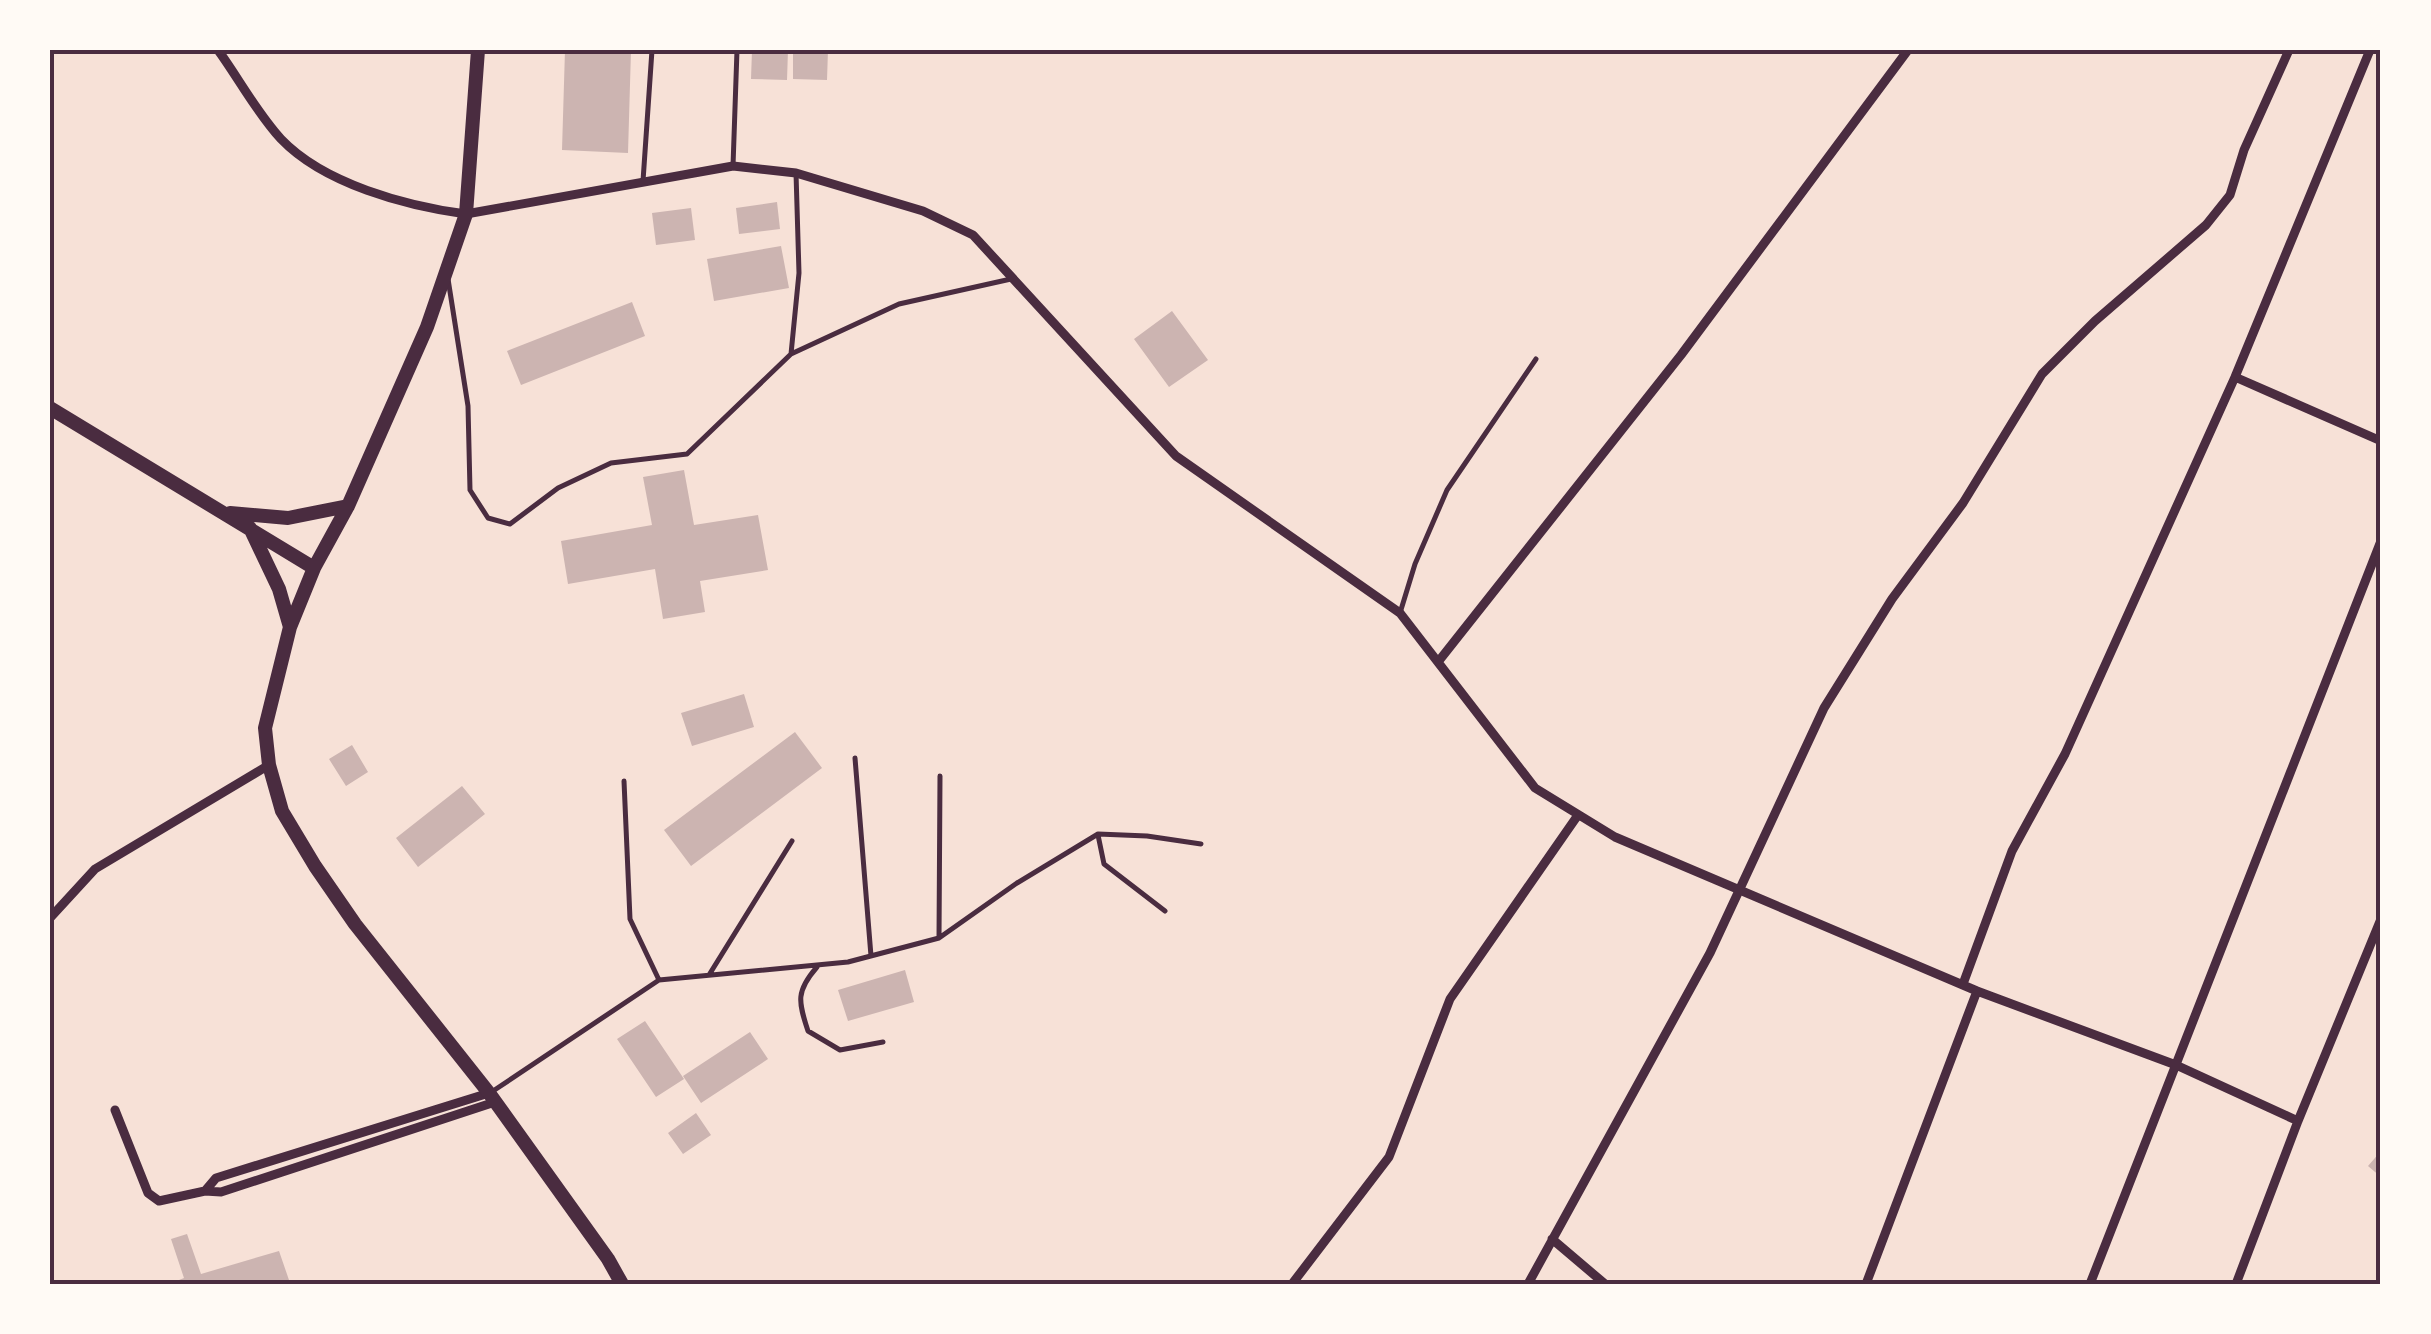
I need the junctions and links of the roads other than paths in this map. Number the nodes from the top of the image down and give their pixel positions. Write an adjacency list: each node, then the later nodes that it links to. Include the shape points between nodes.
1 (218, 50): 11 (street, via 282,140 342,182)
2 (478, 50): 11 (main road)
3 (652, 50): 10 (lane)
4 (737, 50): 8 (lane)
5 (1908, 50): 26 (street, via 1681,355)
6 (2289, 50): 35 (street, via 2230,195 2206,225 2042,374 1963,503 1892,599 1824,708)
7 (2370, 50): 16 (street)
8 (733, 166): 9 (street); 10 (street)
9 (796, 173): 13 (street, via 923,211 973,235); 14 (lane, via 800,273)
10 (643, 180): 11 (street)
11 (466, 214): 12 (main road)
12 (448, 273): 14 (lane, via 468,406 470,490 488,518 510,524 558,488 610,463 687,454); 19 (main road)
13 (1011, 279): 14 (lane, via 899,304); 24 (street, via 1176,456)
14 (791, 354)
15 (1536, 358): 24 (lane, via 1447,490)
16 (2235, 377): 18 (street); 44 (street, via 2065,754 2012,851)
17 (50, 408): 20 (main road)
18 (2381, 441)
19 (348, 506): 20 (main road, via 288,518); 23 (main road)
20 (224, 512): 21 (main road)
21 (249, 528): 23 (main road); 25 (main road)
22 (2381, 541): 47 (street)
23 (314, 568): 25 (main road)
24 (1400, 613): 26 (street)
25 (290, 627): 28 (main road, via 266,728)
26 (1438, 662): 31 (street, via 1535,788)
27 (855, 758): 40 (lane)
28 (269, 766): 37 (street, via 95,869); 48 (main road, via 282,811 315,866)
29 (940, 776): 39 (lane)
30 (624, 781): 43 (lane, via 630,919)
31 (1578, 814): 35 (street, via 1615,838); 52 (street, via 1450,999 1390,1157)
32 (1098, 834): 34 (lane); 36 (lane, via 1104,864); 39 (lane)
33 (792, 841): 42 (lane)
34 (1201, 844)
35 (1738, 891): 44 (street); 51 (street, via 1669,1032)
36 (1165, 912)
37 (50, 918)
38 (2381, 919): 50 (street)
39 (939, 938): 40 (lane)
40 (871, 956): 41 (lane)
41 (819, 964): 42 (lane); 46 (lane, via 802,984 808,1030 840,1050)
42 (709, 975): 43 (lane)
43 (659, 980): 48 (lane)
44 (1963, 984): 45 (street)
45 (1977, 991): 47 (street); 56 (street)
46 (884, 1042)
47 (2176, 1065): 50 (street); 57 (street)
48 (492, 1097): 49 (street, via 221,1192 159,1201 148,1193); 53 (main road)
49 (116, 1110)
50 (2298, 1121): 58 (street)
51 (1552, 1238): 54 (street); 55 (street)
52 (1299, 1282)
53 (622, 1284)
54 (1528, 1284)
55 (1606, 1284)
56 (1866, 1284)
57 (2090, 1284)
58 (2236, 1284)

